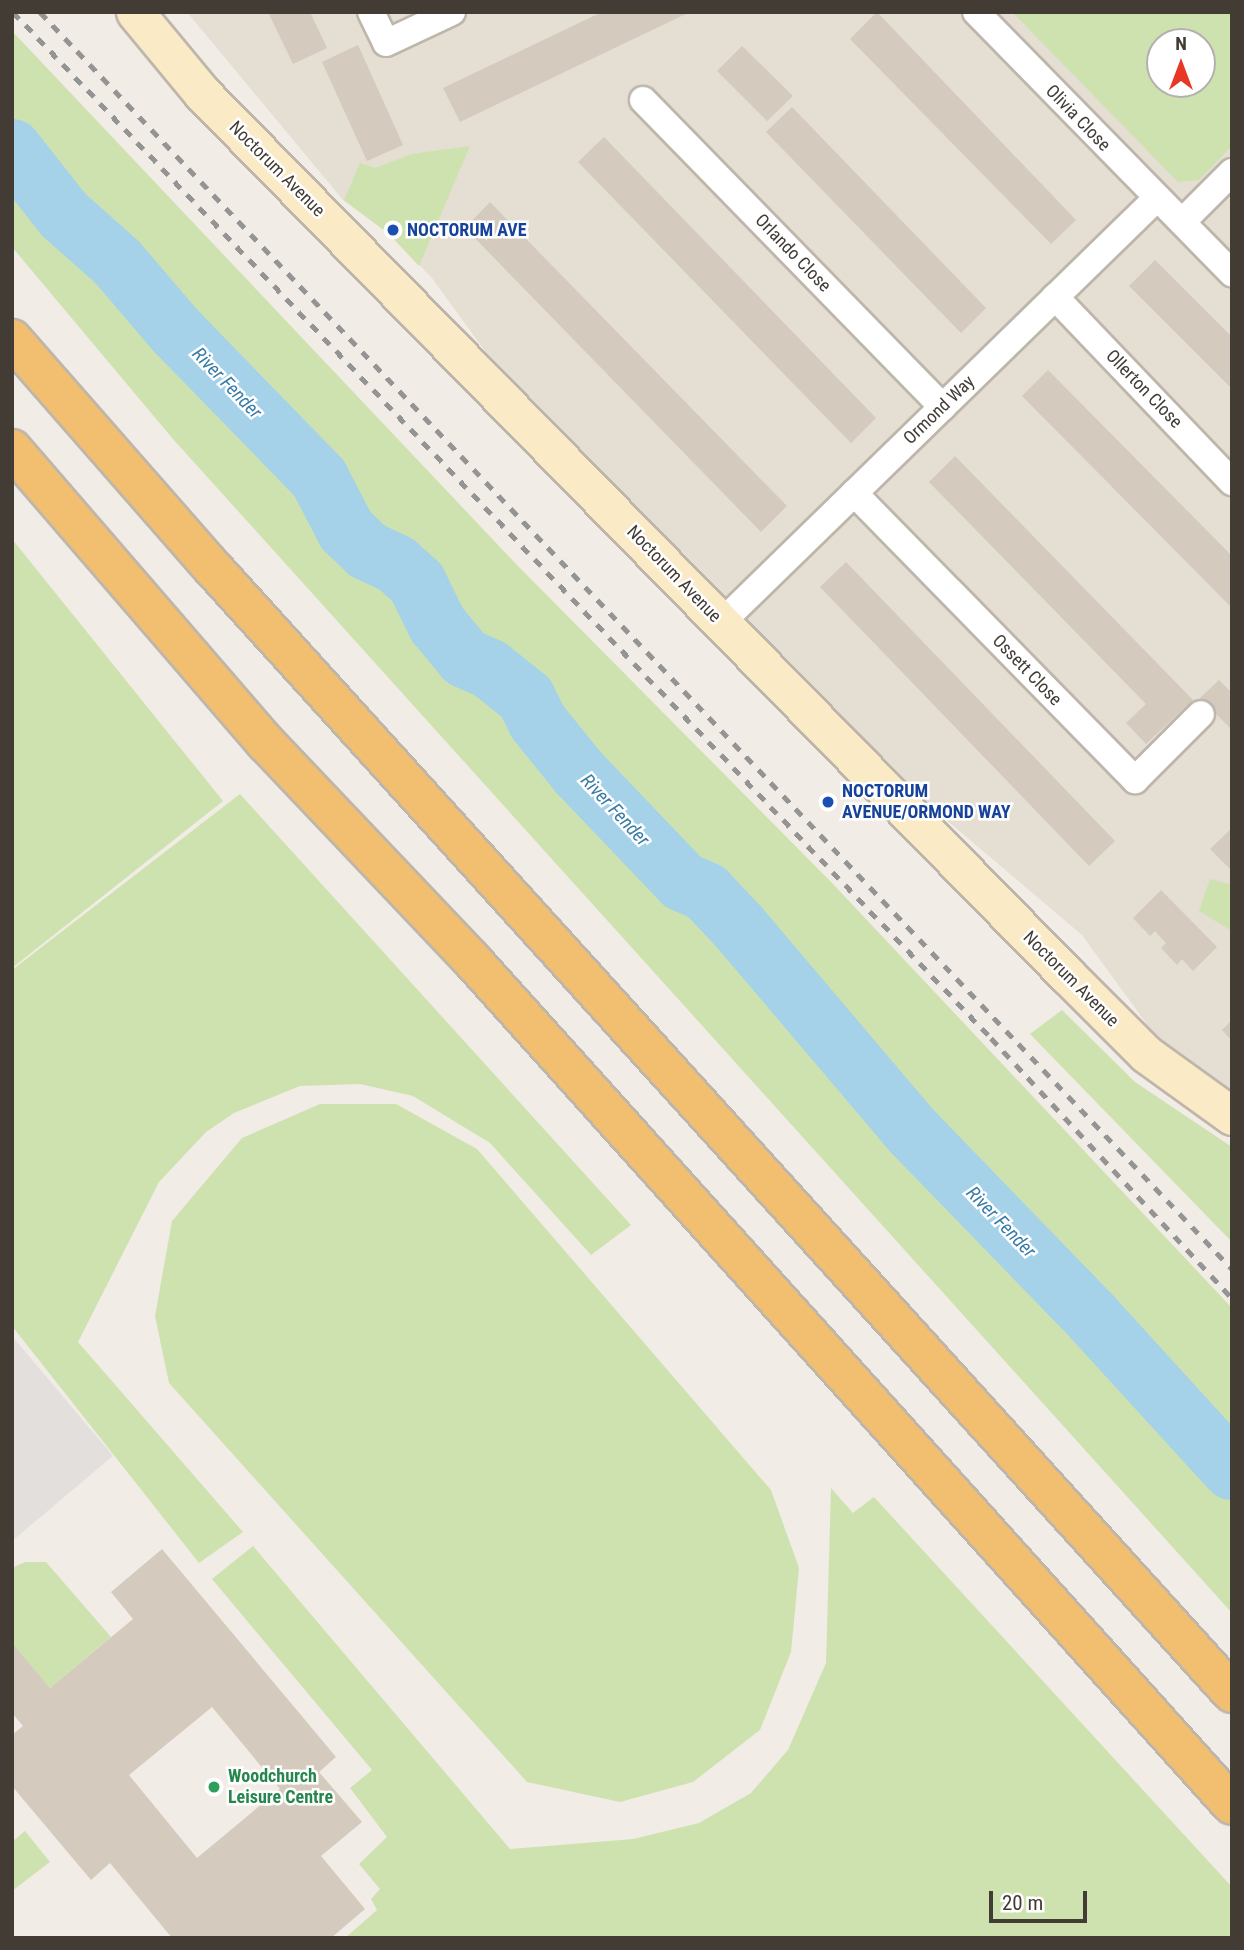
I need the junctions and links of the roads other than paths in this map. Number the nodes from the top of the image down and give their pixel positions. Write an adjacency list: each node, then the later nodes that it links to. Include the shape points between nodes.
1 (135, 12): 16 (street, Noctorum Avenue, via 202,93)
2 (371, 12): 3 (street, via 386,43)
3 (452, 12)
4 (976, 12): 7 (street, Olivia Close)
5 (643, 100): 12 (street, Orlando Close)
6 (1232, 172): 8 (street)
7 (1157, 198): 8 (street, Olivia Close); 10 (street, Ormond Way)
8 (1182, 222): 9 (street, Olivia Close)
9 (1232, 273)
10 (1055, 297): 12 (street, Ormond Way); 14 (street, Ollerton Close)
11 (12, 339): 19 (highway, via 238,596)
12 (943, 407): 15 (street, Ormond Way)
13 (12, 449): 20 (highway, via 265,743 472,960)
14 (1232, 482)
15 (854, 493): 16 (street, Ormond Way); 17 (street, Ossett Close, via 1135,780)
16 (722, 622): 18 (street, Noctorum Avenue, via 1136,1044)
17 (1201, 714)
18 (1232, 1116)
19 (1232, 1693)
20 (1232, 1805)

